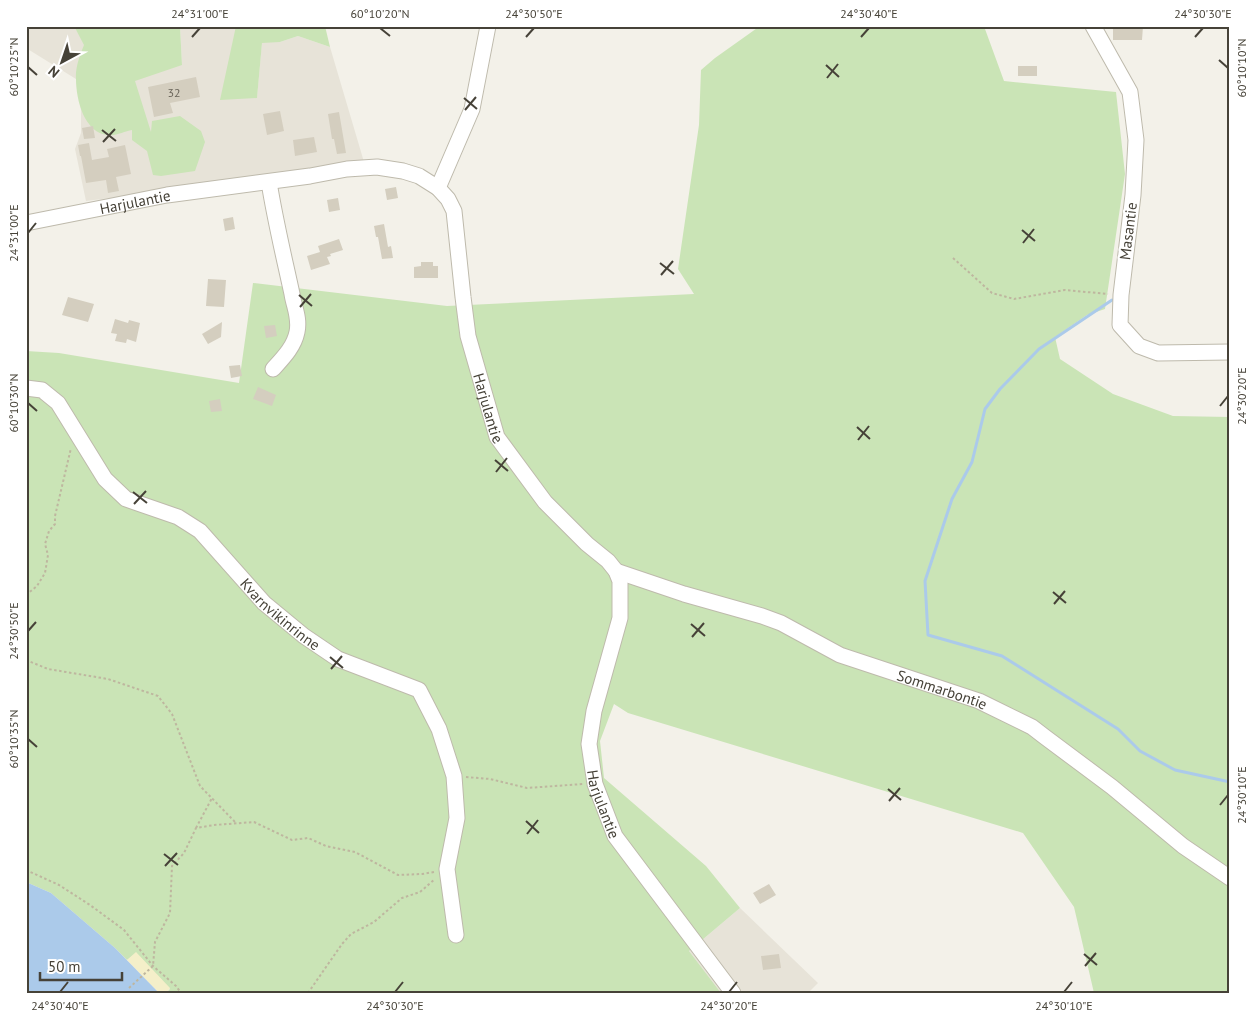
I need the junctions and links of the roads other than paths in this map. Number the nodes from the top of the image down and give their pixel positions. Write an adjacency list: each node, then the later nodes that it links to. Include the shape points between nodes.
1 (488, 26): 4 (street, via 472,109)
2 (1093, 26): 6 (street, Masantie, via 1130,92 1136,140 1120,326 1139,346 1158,353)
3 (269, 182): 4 (street, Harjulantie, via 346,168 376,167 419,176); 5 (street, Harjulantie, via 167,195); 7 (street, via 298,319 293,344)
4 (438, 188): 9 (street, Harjulantie, via 454,211 468,336 497,437 545,502)
5 (26, 223)
6 (1230, 352)
7 (273, 370)
8 (26, 388): 11 (street, Kvarnvikinrinne, via 42,390 58,403 105,479 126,499 178,517 200,530 264,603 304,636 338,660 419,690 439,729 454,776 457,818 447,869)
9 (616, 571): 10 (street, Sommarbontie, via 781,623 840,654 998,710 1046,737 1183,846); 12 (street, Harjulantie, via 620,581 620,618 594,711 589,744 595,784 615,836)
10 (1230, 878)
11 (456, 936)
12 (733, 993)

